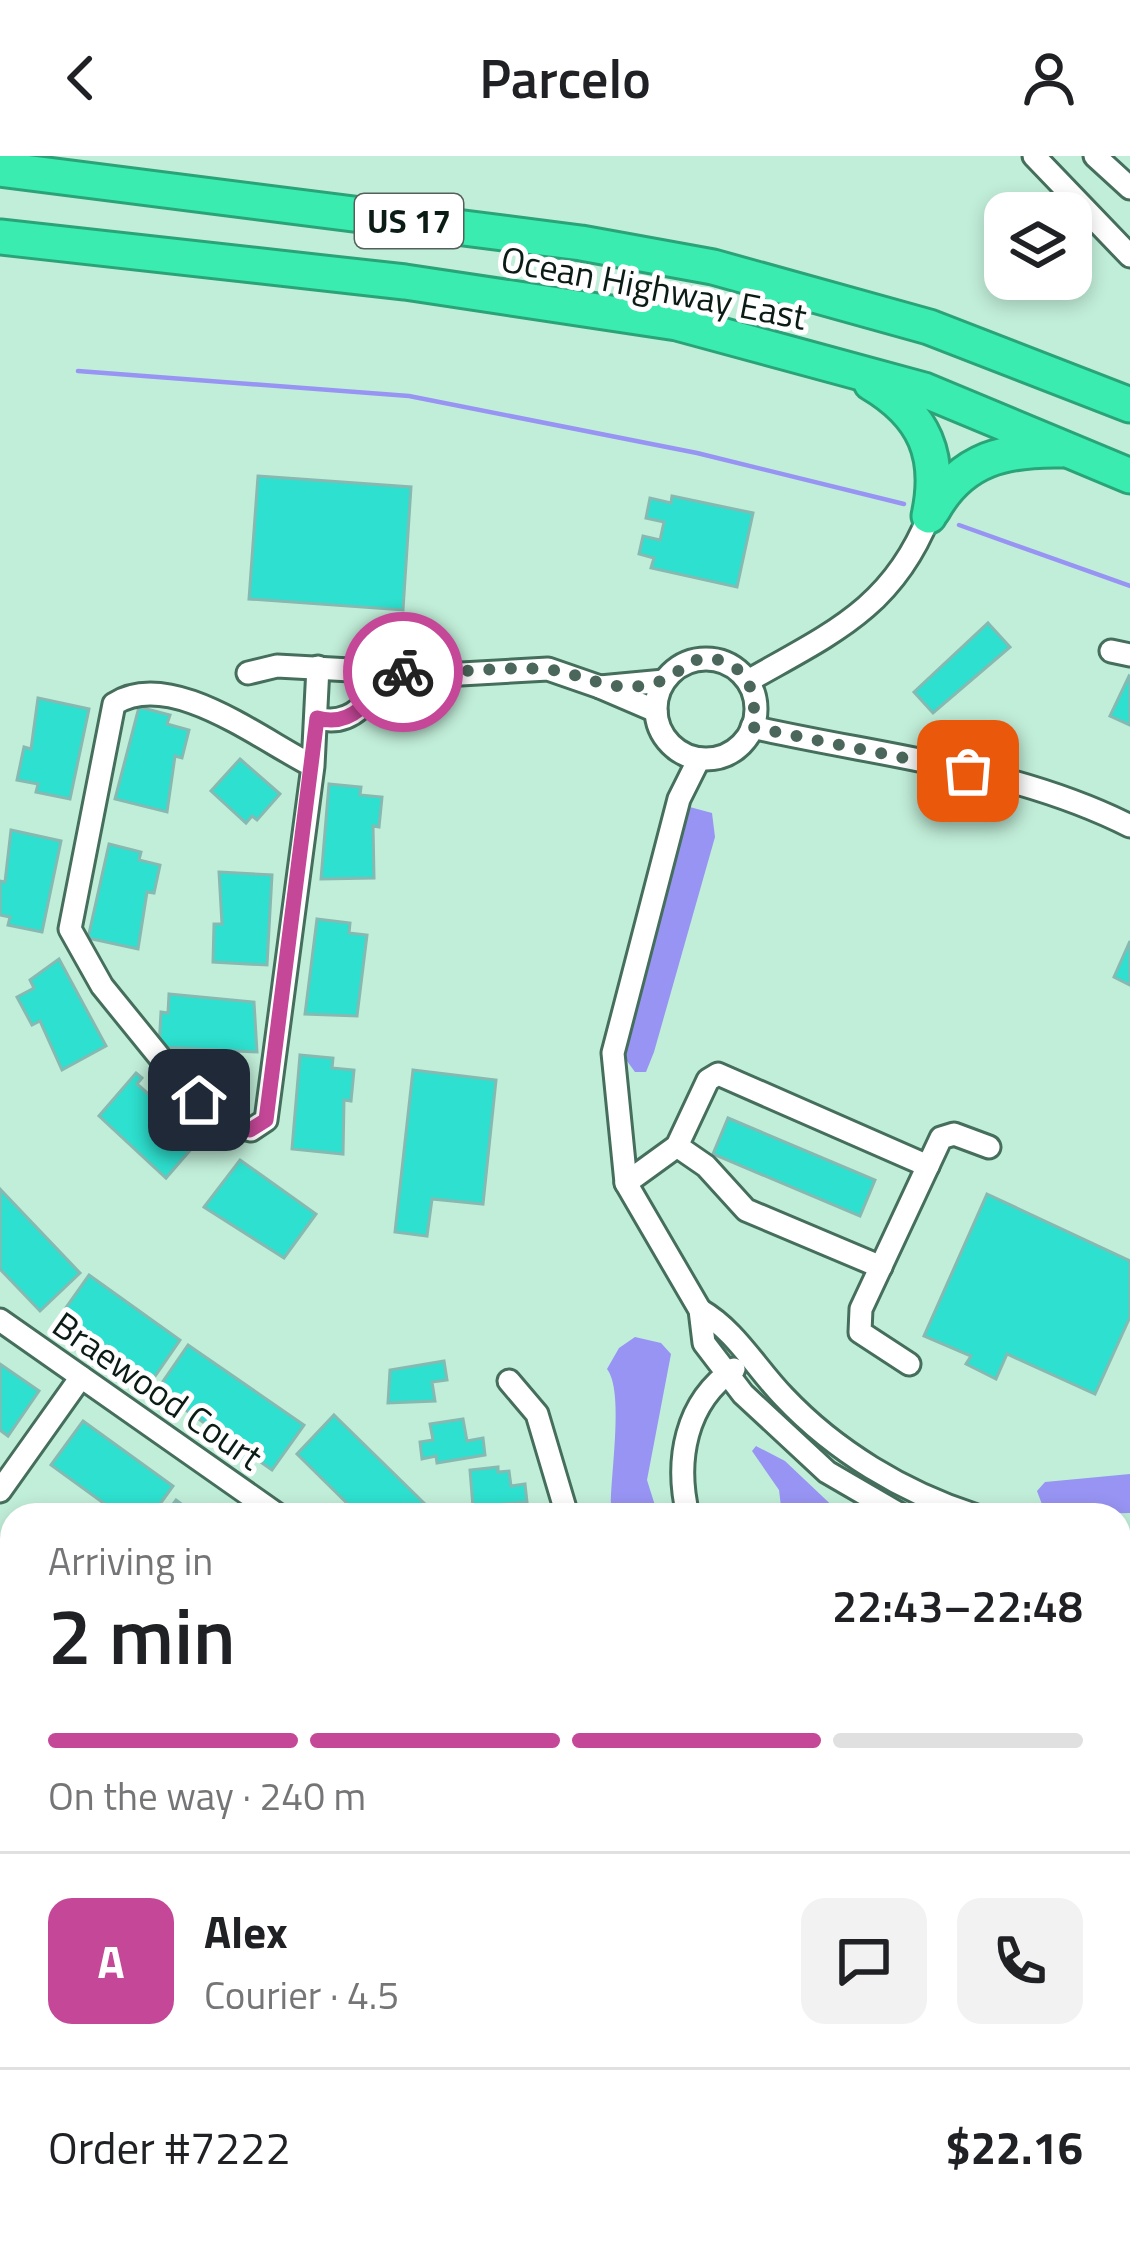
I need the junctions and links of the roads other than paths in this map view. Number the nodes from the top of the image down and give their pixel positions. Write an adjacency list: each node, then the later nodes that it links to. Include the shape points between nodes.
1 (1034, 156): 6 (street)
2 (1095, 156): 4 (street)
3 (0, 169): 8 (highway, Ocean Highway East / US 17, via 713,267 928,327)
4 (1130, 188)
5 (0, 237): 7 (highway, Ocean Highway East / US 17, via 555,303 677,323)
6 (1130, 256)
7 (838, 364): 9 (highway, Ocean Highway East / US 17); 11 (highway, via 919,423 936,470)
8 (1130, 405)
9 (1079, 451): 10 (highway, Ocean Highway East / US 17); 11 (highway, via 981,459)
10 (1130, 476)
11 (929, 516): 16 (street, via 909,563 878,600)
12 (319, 667): 13 (street); 14 (street); 19 (street)
13 (387, 671): 17 (street, via 548,669); 19 (street, via 353,716)
14 (248, 673)
15 (664, 681): 16 (street, via 703,658 736,668); 17 (street); 18 (street)
16 (748, 681): 20 (street)
17 (600, 687): 18 (street)
18 (656, 711): 21 (street, via 665,738)
19 (317, 718): 22 (street)
20 (752, 727): 21 (street, via 733,752); 23 (street, via 1004,778)
21 (699, 759): 27 (street, via 679,799 613,1053)
22 (313, 766): 22 (street, via 173,692 134,691 113,704 70,928 101,986 207,1108 224,1124 250,1130 266,1120)
23 (1130, 826)
24 (677, 1146): 26 (street, via 718,1074); 27 (street); 28 (street, via 746,1210)
25 (989, 1147): 26 (street, via 954,1134 941,1138)
26 (928, 1166): 28 (street)
27 (626, 1183): 29 (street)
28 (881, 1267): 32 (street, via 860,1332)
29 (700, 1310): 31 (street, via 725,1325); 33 (street, via 704,1342)
30 (0, 1320): 34 (street, Braewood Court)
31 (750, 1359): 33 (street); 41 (street, via 803,1417 856,1458)
32 (910, 1364)
33 (727, 1374): 39 (street, via 698,1407 687,1435); 40 (street, via 799,1450)
34 (81, 1376): 36 (street); 37 (street, Braewood Court)
35 (509, 1381): 38 (street, via 537,1414)
36 (0, 1491)
37 (261, 1503)
38 (564, 1503)
39 (686, 1503)
40 (879, 1503)
41 (940, 1503)
42 (183, 2247): 43 (street)
43 (206, 2247)

